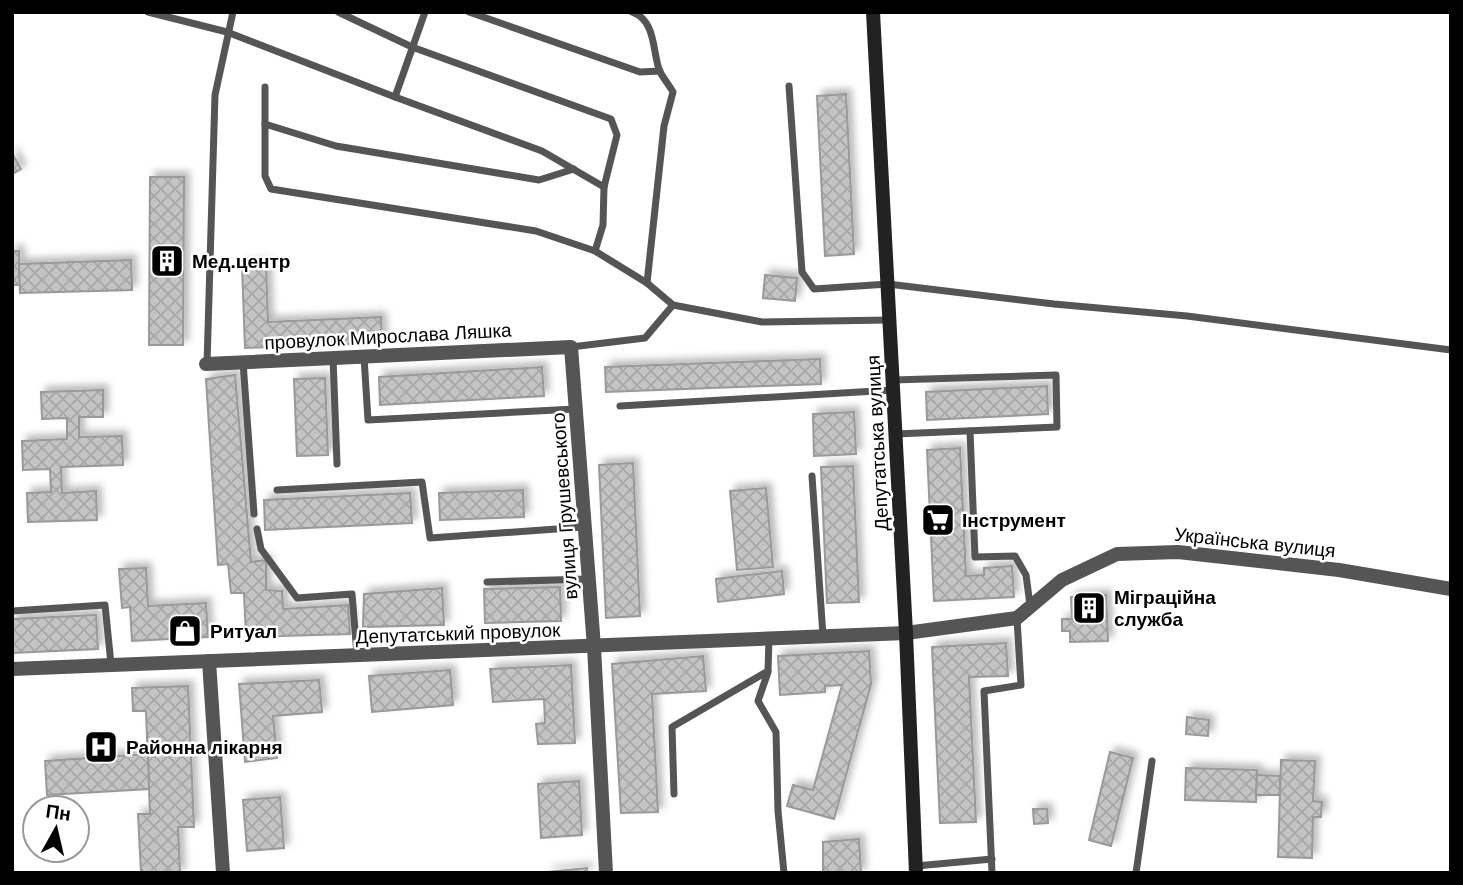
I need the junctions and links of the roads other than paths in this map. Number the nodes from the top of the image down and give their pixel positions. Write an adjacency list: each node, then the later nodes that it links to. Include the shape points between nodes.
1 (148, 12): 8 (lane)
2 (233, 12): 8 (lane)
3 (338, 12): 9 (lane)
4 (425, 12): 9 (lane)
5 (469, 12): 10 (lane, via 640,72)
6 (632, 12): 10 (lane, via 652,32)
7 (875, 16): 19 (street, Депутатська вулиця)
8 (227, 32): 13 (lane); 27 (lane, via 215,95)
9 (411, 47): 13 (lane); 16 (lane, via 611,119 617,135)
10 (660, 71): 18 (lane, via 673,92 664,126)
11 (789, 86): 19 (lane, via 802,272 814,289)
12 (265, 87): 14 (lane)
13 (395, 97): 15 (lane, via 542,151)
14 (265, 124): 15 (lane, via 336,146 539,180); 17 (lane, via 265,176 271,189 536,231)
15 (574, 169): 16 (lane)
16 (604, 187): 17 (lane, via 603,225)
17 (595, 251): 18 (lane)
18 (648, 283): 20 (lane)
19 (888, 284): 21 (street, Депутатська вулиця); 23 (lane)
20 (673, 304): 21 (lane, via 762,321); 22 (lane, via 645,338)
21 (890, 320): 28 (street, Депутатська вулиця)
22 (571, 347): 24 (street, провулок Мирослава Ляшка); 30 (street, вулиця Грушевського)
23 (1451, 350)
24 (364, 357): 25 (street, провулок Мирослава Ляшка); 30 (lane, via 368,419)
25 (333, 358): 26 (street, провулок Мирослава Ляшка); 33 (lane)
26 (243, 362): 27 (street, провулок Мирослава Ляшка); 36 (lane)
27 (206, 364)
28 (893, 385): 29 (lane); 31 (lane, via 1056,375 1057,427); 32 (street, Депутатська вулиця)
29 (620, 406)
30 (576, 409): 37 (street, вулиця Грушевського)
31 (970, 431): 32 (lane); 42 (lane, via 975,557 1015,556 1026,575)
32 (895, 434): 45 (street, Депутатська вулиця)
33 (337, 464)
34 (812, 476): 46 (lane)
35 (276, 490): 37 (lane, via 422,482 430,538)
36 (254, 514)
37 (585, 527): 39 (street, вулиця Грушевського)
38 (257, 529): 49 (lane, via 261,549 297,598 352,594)
39 (589, 579): 40 (lane); 48 (street, вулиця Грушевського)
40 (487, 582)
41 (1451, 589): 42 (street, Українська вулиця, via 1339,570 1178,552 1117,554 1062,580)
42 (1030, 605): 44 (street, Українська вулиця)
43 (12, 611): 51 (lane, via 105,605)
44 (1017, 618): 45 (street); 56 (lane, via 1021,685 984,691)
45 (906, 633): 46 (street, Депутатський провулок); 57 (street, Депутатська вулиця)
46 (823, 637): 47 (street, Депутатський провулок)
47 (769, 639): 48 (street, Депутатський провулок); 53 (lane)
48 (594, 647): 49 (street, Депутатський провулок); 59 (street, вулиця Грушевського)
49 (357, 656): 50 (street, Депутатський провулок)
50 (209, 661): 51 (street, Депутатський провулок); 58 (street)
51 (111, 665): 52 (street, Депутатський провулок)
52 (12, 669)
53 (768, 671): 55 (lane, via 671,727); 60 (lane, via 758,701 776,732)
54 (1152, 761): 62 (lane)
55 (674, 794)
56 (992, 859): 57 (lane); 61 (lane)
57 (915, 869)
58 (223, 873)
59 (606, 873)
60 (784, 873)
61 (992, 873)
62 (1136, 873)

